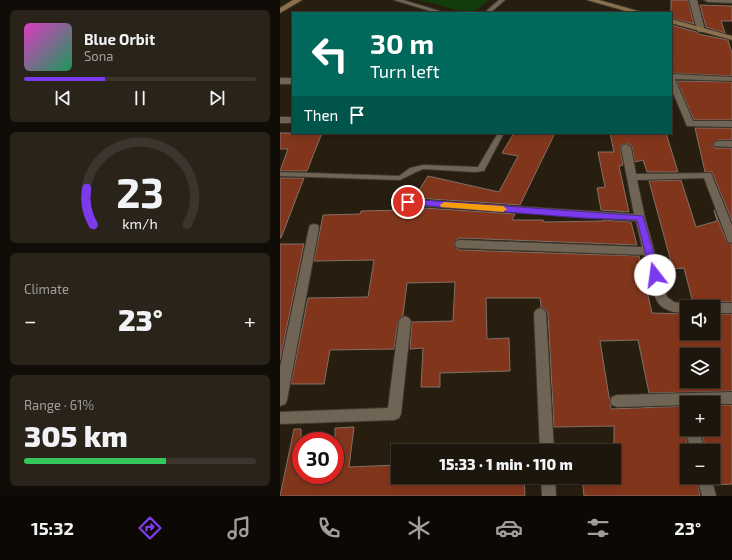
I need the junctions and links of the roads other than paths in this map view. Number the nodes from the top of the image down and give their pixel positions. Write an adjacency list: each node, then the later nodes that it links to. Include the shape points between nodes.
1 (298, 0): 8 (main road)
2 (397, 0): 9 (lane)
3 (502, 0): 10 (lane)
4 (591, 0): 11 (main road)
5 (693, 0): 13 (street)
6 (708, 0): 7 (street)
7 (732, 1)
8 (280, 11)
9 (439, 12)
10 (488, 12)
11 (638, 12)
12 (672, 21): 13 (main road)
13 (700, 30): 14 (main road)
14 (732, 38)
15 (672, 77): 17 (street)
16 (672, 79): 22 (street, via 690,124)
17 (732, 79)
18 (280, 81): 19 (street)
19 (292, 81)
20 (280, 120): 21 (street)
21 (292, 120)
22 (732, 124)
23 (500, 134): 27 (lane, via 481,169 423,167 400,178)
24 (718, 144): 25 (street)
25 (732, 144)
26 (626, 147): 28 (street)
27 (280, 174)
28 (632, 177): 30 (street); 32 (street, via 708,176)
29 (408, 202): 30 (street)
30 (640, 218): 34 (street)
31 (314, 228): 41 (street)
32 (732, 239)
33 (460, 244): 34 (street)
34 (649, 251): 35 (street, via 662,299 665,304)
35 (680, 307)
36 (720, 308): 37 (street)
37 (732, 308)
38 (540, 313): 46 (street)
39 (405, 321): 45 (street, via 394,414)
40 (732, 398): 43 (street)
41 (280, 400)
42 (617, 400): 44 (street)
43 (720, 400)
44 (680, 404)
45 (280, 418)
46 (546, 444)
47 (548, 484): 49 (street)
48 (706, 484): 50 (street)
49 (549, 496)
50 (709, 496)

